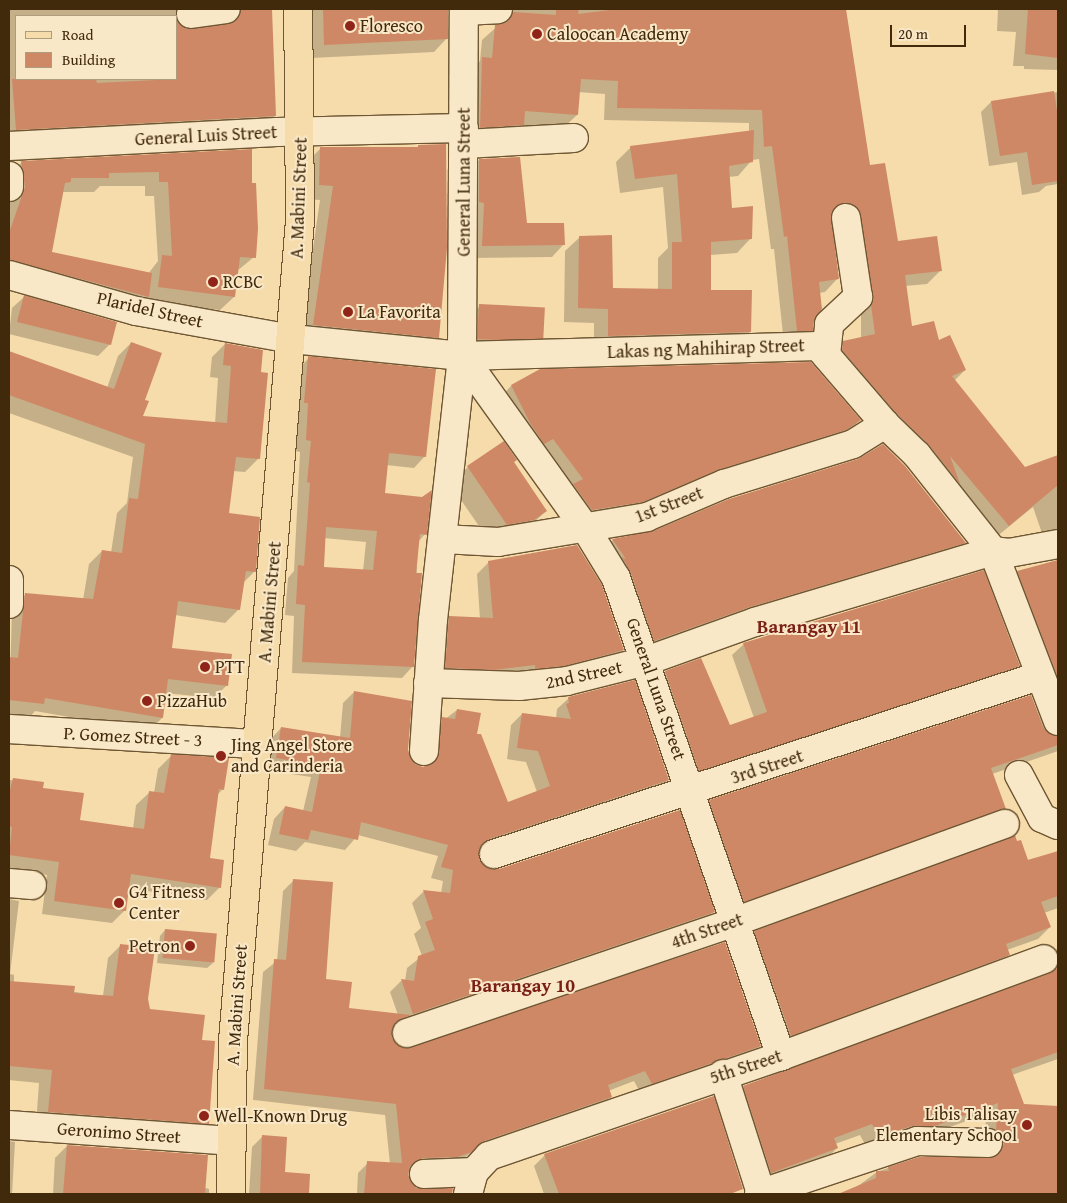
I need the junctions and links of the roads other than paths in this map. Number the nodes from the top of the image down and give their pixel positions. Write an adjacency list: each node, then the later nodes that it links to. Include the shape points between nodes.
1 (226, 9): 5 (street)
2 (298, 9): 6 (main road, A. Mabini Street)
3 (498, 9): 4 (street)
4 (464, 10): 7 (street, General Luna Street)
5 (190, 14)
6 (301, 132): 7 (street, General Luis Street); 9 (street, General Luis Street); 14 (main road, A. Mabini Street, via 300,220)
7 (465, 136): 8 (street, General Luis Street); 16 (street, General Luna Street)
8 (574, 138)
9 (9, 146)
10 (9, 176): 11 (street)
11 (9, 187)
12 (846, 218): 15 (street, via 858,297 830,324)
13 (9, 275): 14 (street, Plaridel Street, via 136,311)
14 (292, 339): 16 (street, Lakas ng Mahihirap Street); 29 (main road, A. Mabini Street)
15 (826, 355): 16 (street, Lakas ng Mahihirap Street, via 818,346); 17 (street, Lakas ng Mahihirap Street)
16 (462, 356): 18 (street, General Luna Street); 19 (street, General Luna Street)
17 (885, 424): 18 (street, 1st Street, via 853,444 724,484 647,517); 21 (street, Lakas ng Mahihirap Street, via 917,455)
18 (586, 530): 19 (street, 1st Street, via 498,542); 24 (street, General Luna Street, via 616,578)
19 (443, 540): 26 (street, General Luna Street)
20 (1058, 544): 21 (street, 2nd Street, via 1009,553)
21 (993, 551): 24 (street, 2nd Street, via 755,622); 25 (street, Lakas ng Mahihirap Street)
22 (9, 580): 23 (street)
23 (9, 604)
24 (646, 661): 26 (street, 2nd Street, via 567,682 519,686); 32 (street, General Luna Street)
25 (1039, 676): 27 (street, Lakas ng Mahihirap Street); 32 (street, 3rd Street)
26 (428, 683): 30 (street, General Luna Street)
27 (1058, 721)
28 (9, 729): 29 (street, P. Gomez Street - 3)
29 (256, 744): 42 (main road, A. Mabini Street, via 233,1041)
30 (424, 751)
31 (1019, 775): 34 (street, via 1042,818)
32 (691, 792): 35 (street, 3rd Street); 36 (street, General Luna Street)
33 (1005, 824): 36 (street, 4th Street)
34 (1058, 825)
35 (494, 854)
36 (734, 922): 38 (street, 4th Street); 39 (street, General Luna Street)
37 (1044, 959): 39 (street, 5th Street)
38 (407, 1033)
39 (781, 1056): 40 (street, 5th Street)
40 (724, 1074): 45 (street, 5th Street, via 489,1156); 46 (street)
41 (9, 1125): 42 (street, Geronimo Street)
42 (230, 1141): 47 (main road, A. Mabini Street)
43 (988, 1144): 46 (street, via 917,1141)
44 (424, 1174): 45 (street)
45 (471, 1183)
46 (770, 1192)
47 (231, 1194)

